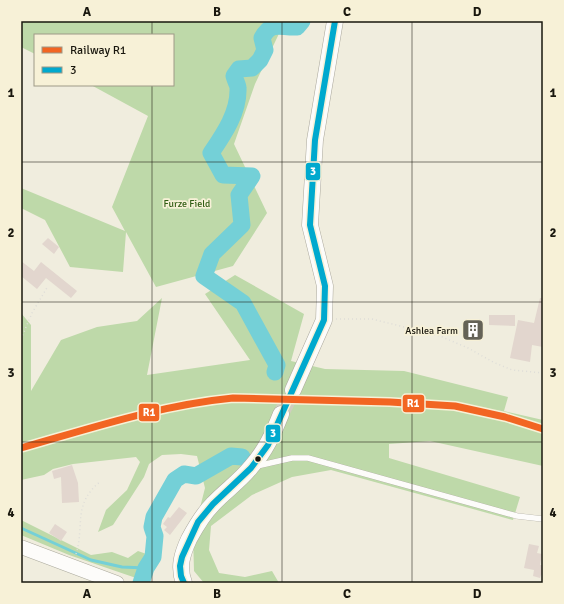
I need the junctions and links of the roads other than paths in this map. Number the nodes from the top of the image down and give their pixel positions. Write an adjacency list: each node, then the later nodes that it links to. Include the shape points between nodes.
1 (335, 21): 2 (main road, via 315,140 310,225 325,286 324,320)
2 (292, 390)
3 (281, 414): 4 (main road, via 268,446)
4 (251, 468): 5 (lane, via 292,458 308,458 517,516); 8 (main road, via 198,522 182,557 180,566)
5 (543, 519)
6 (21, 547): 7 (street)
7 (117, 583)
8 (184, 583)

